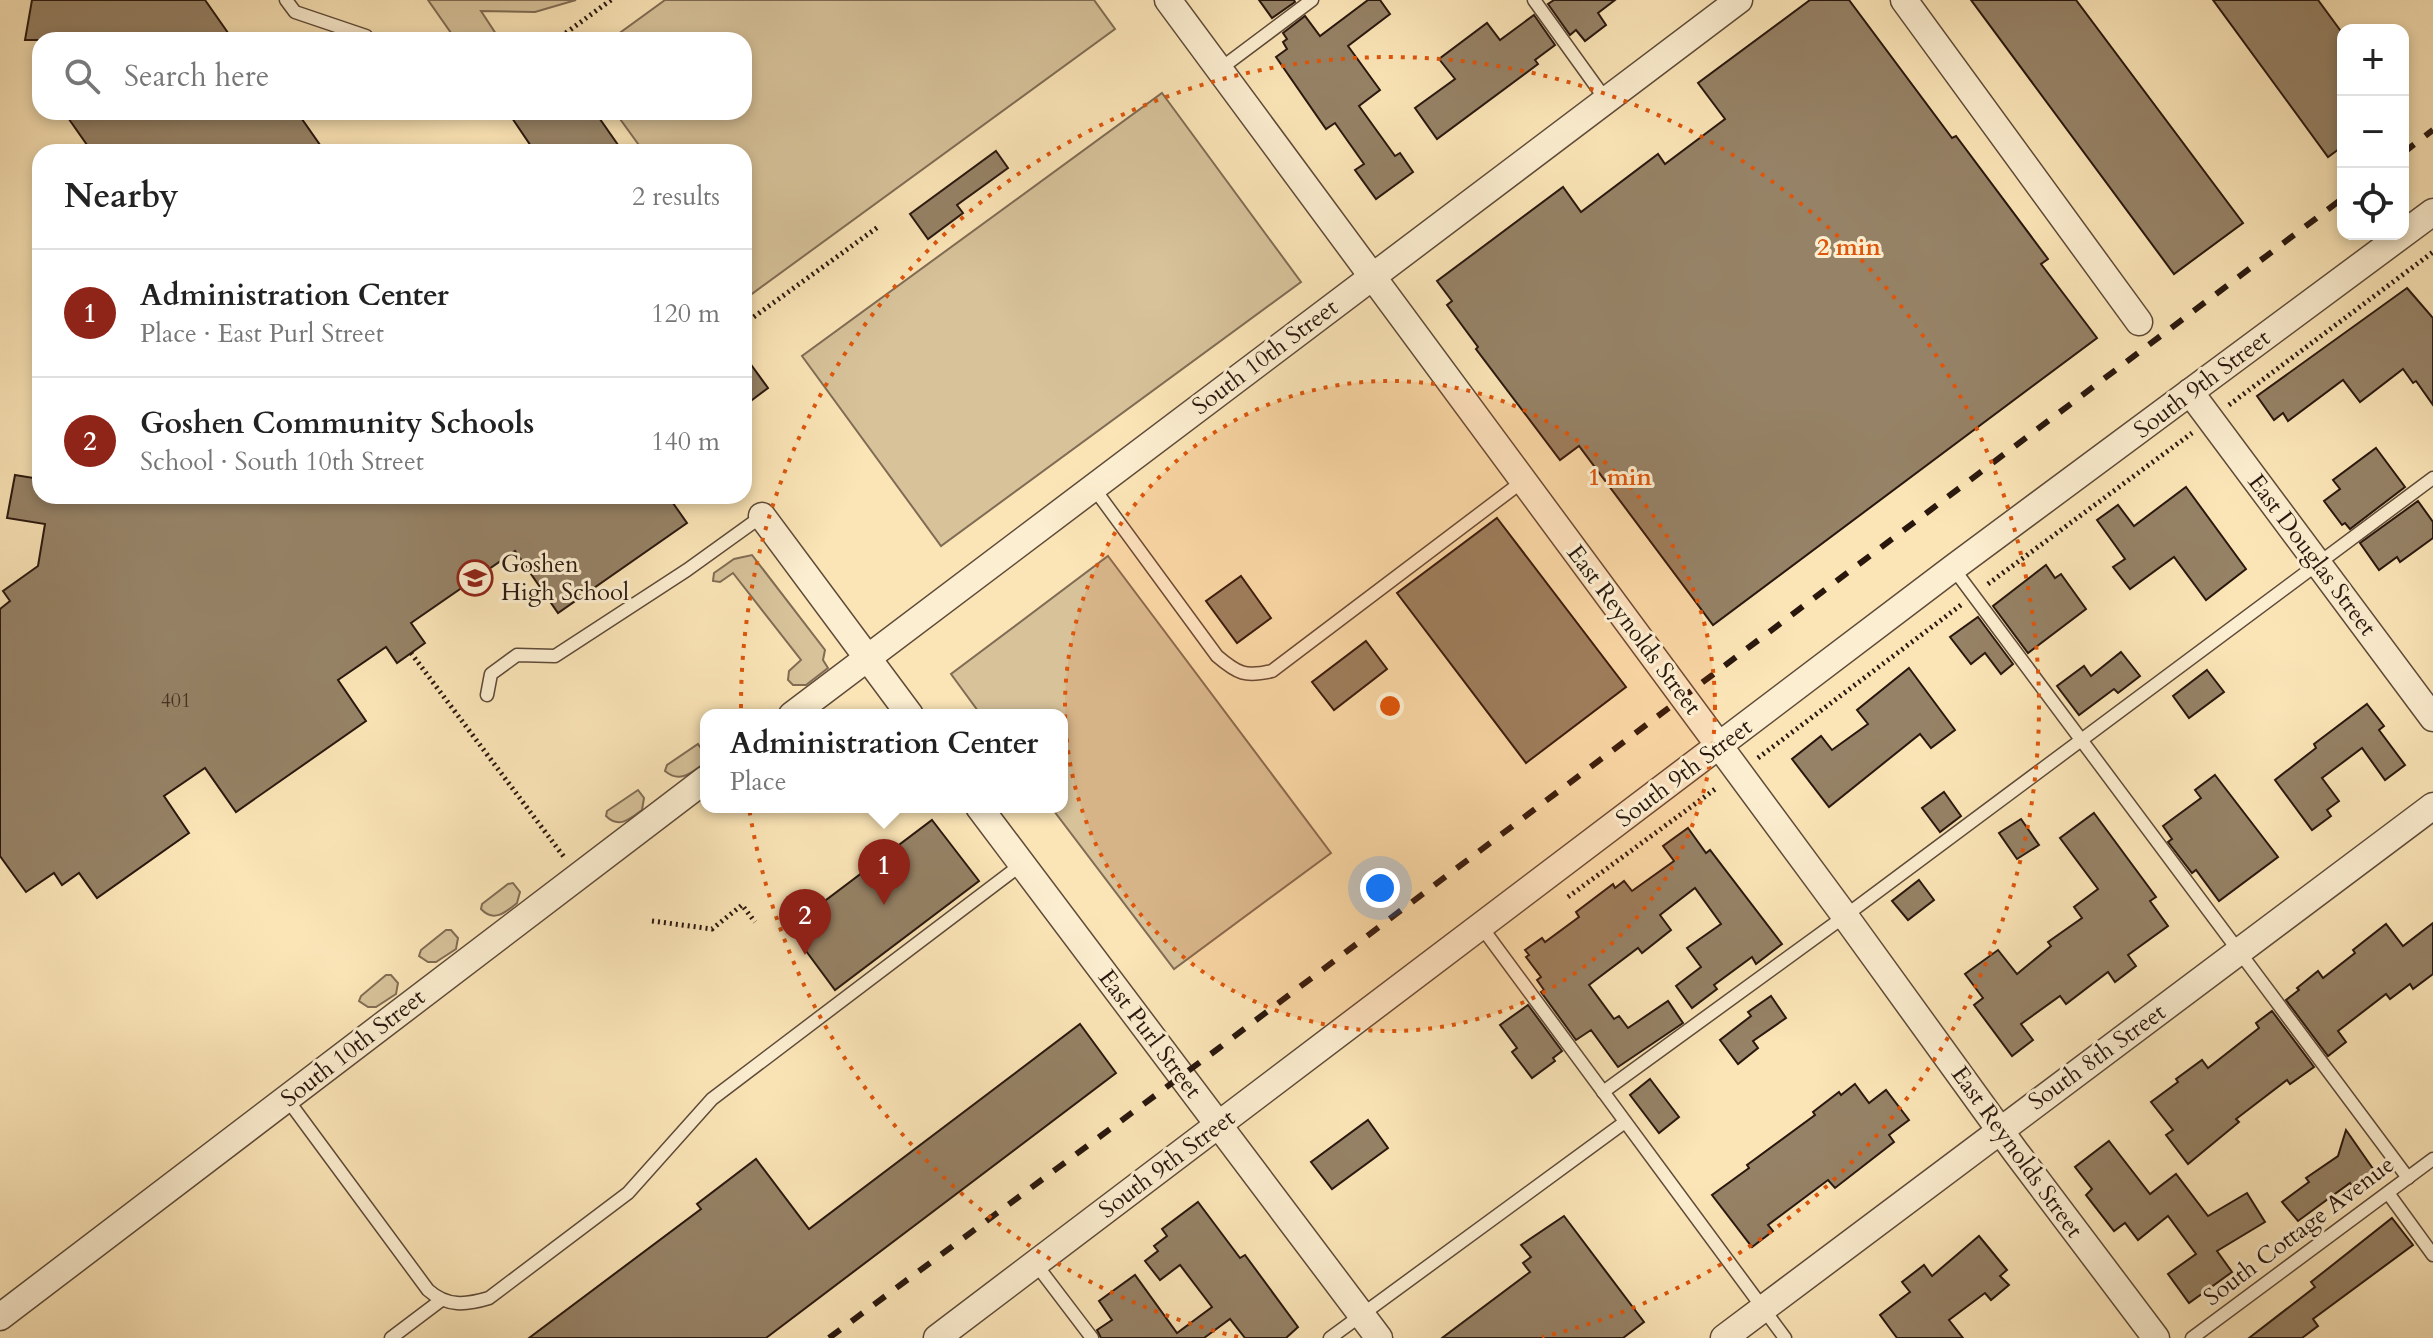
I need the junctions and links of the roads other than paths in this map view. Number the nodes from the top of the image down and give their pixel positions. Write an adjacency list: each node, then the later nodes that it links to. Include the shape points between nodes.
1 (286, 0): 7 (lane, via 295,12)
2 (1168, 0): 8 (street, East Reynolds Street)
3 (1312, 0): 8 (lane)
4 (1534, 0): 9 (lane)
5 (1739, 0): 9 (street, South 10th Street)
6 (1904, 0): 12 (street)
7 (354, 32)
8 (1220, 69): 11 (street, East Reynolds Street)
9 (1606, 100): 11 (street, South 10th Street)
10 (2433, 212): 13 (street, South 9th Street)
11 (1371, 276): 15 (street, East Reynolds Street); 16 (street, South 10th Street)
12 (2139, 322)
13 (2190, 392): 18 (street, East Douglas Street); 19 (street, South 9th Street)
14 (2433, 478): 18 (lane)
15 (1523, 481): 16 (lane, via 1272,671 1252,675 1234,670 1217,656); 26 (street, East Reynolds Street)
16 (1093, 487): 20 (street, South 10th Street)
17 (762, 516): 20 (street); 21 (lane, via 555,656 517,655 491,674)
18 (2318, 564): 24 (street, East Douglas Street); 25 (lane)
19 (1953, 568): 25 (lane); 26 (street, South 9th Street)
20 (867, 659): 22 (street, South 10th Street); 23 (street)
21 (487, 695)
22 (800, 709)
23 (905, 709)
24 (2433, 718)
25 (2081, 740): 31 (lane); 33 (lane)
26 (1720, 746): 31 (street, East Reynolds Street); 32 (street, South 9th Street)
27 (700, 784): 35 (street, South 10th Street)
28 (2433, 806): 33 (street, South 8th Street)
29 (984, 813): 30 (street, East Purl Street)
30 (1022, 864): 37 (street, East Purl Street); 44 (lane, via 712,1099 628,1193 489,1298 467,1305)
31 (1845, 916): 34 (lane); 38 (street, East Reynolds Street)
32 (1480, 925): 34 (lane); 37 (street, South 9th Street)
33 (2240, 952): 38 (street, South 8th Street); 40 (lane)
34 (1603, 1092): 36 (lane)
35 (287, 1099): 44 (lane); 47 (street, South 10th Street)
36 (1625, 1122): 45 (lane); 46 (lane)
37 (1219, 1125): 43 (street, South 9th Street); 46 (street, East Purl Street)
38 (2000, 1130): 45 (street, South 8th Street); 55 (street, East Reynolds Street)
39 (2433, 1159): 40 (lane, South Cottage Avenue)
40 (2408, 1178): 41 (lane, South Cottage Avenue)
41 (2388, 1193): 42 (lane); 56 (lane, South Cottage Avenue)
42 (2433, 1255)
43 (1035, 1263): 49 (street, South 9th Street); 50 (lane)
44 (440, 1301): 48 (lane)
45 (1764, 1308): 53 (street, South 8th Street); 54 (lane)
46 (1362, 1315): 51 (lane); 52 (street, East Purl Street)
47 (0, 1317)
48 (391, 1338)
49 (937, 1338)
50 (1092, 1338)
51 (1330, 1338)
52 (1379, 1338)
53 (1724, 1338)
54 (1785, 1338)
55 (2156, 1338)
56 (2192, 1338)

